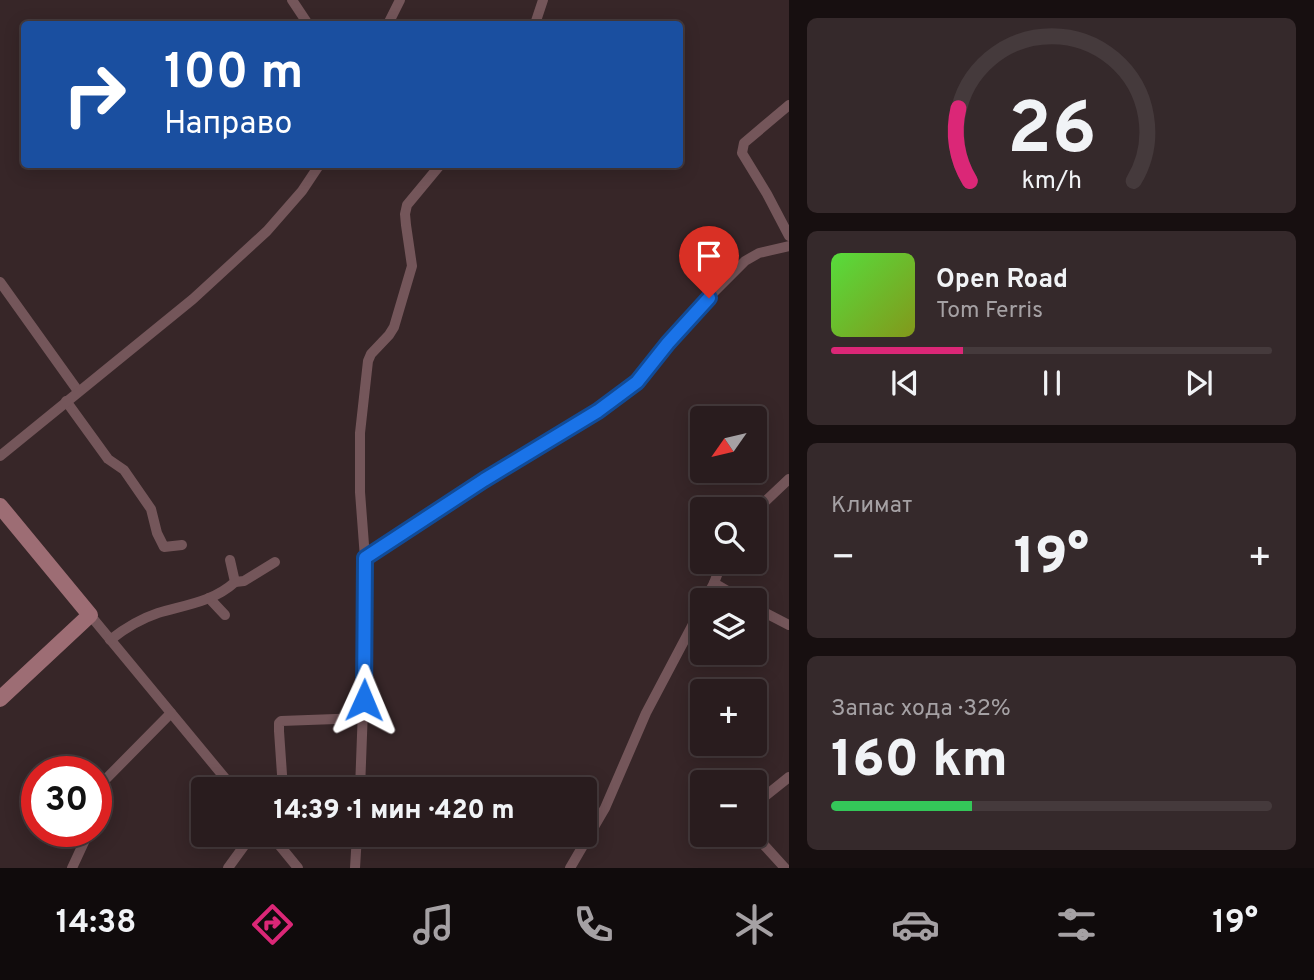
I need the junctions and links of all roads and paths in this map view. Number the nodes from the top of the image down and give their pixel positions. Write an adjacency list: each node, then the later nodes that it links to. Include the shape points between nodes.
1 (292, 0): 4 (street)
2 (400, 0): 5 (street)
3 (543, 0): 6 (street)
4 (306, 21)
5 (390, 21)
6 (536, 21)
7 (789, 105): 10 (street, via 744,143 742,152)
8 (317, 168): 13 (street, via 267,231 193,299)
9 (438, 168): 20 (street, via 407,205 412,266 394,327 368,361 360,433)
10 (789, 236)
11 (789, 246): 20 (street, via 745,261 637,382 598,411)
12 (0, 282): 13 (street)
13 (79, 391): 14 (street)
14 (66, 401): 15 (street); 19 (street, via 151,509 164,547)
15 (0, 456)
16 (789, 479): 17 (street)
17 (767, 500)
18 (0, 506): 30 (main road)
19 (182, 545)
20 (365, 558): 37 (street)
21 (230, 560): 24 (street)
22 (275, 562): 24 (street)
23 (717, 574): 25 (street)
24 (235, 582): 28 (street)
25 (714, 583): 26 (street); 27 (street)
26 (711, 588)
27 (723, 588)
28 (209, 598): 31 (street); 34 (street, via 144,618)
29 (767, 614): 32 (street)
30 (90, 615): 34 (street); 35 (main road)
31 (225, 615)
32 (789, 625)
33 (690, 630): 54 (street, via 646,713 605,808)
34 (110, 640): 36 (street)
35 (0, 699)
36 (171, 713): 38 (street); 39 (street)
37 (363, 718): 40 (street, via 281,721); 41 (street)
38 (112, 773)
39 (223, 777)
40 (282, 777)
41 (361, 777)
42 (789, 777): 43 (street)
43 (767, 795)
44 (82, 847): 50 (street)
45 (243, 847): 51 (street)
46 (356, 847): 53 (street)
47 (767, 847): 49 (street)
48 (282, 849): 52 (street)
49 (786, 866)
50 (72, 868)
51 (228, 868)
52 (298, 868)
53 (355, 868)
54 (570, 868)

